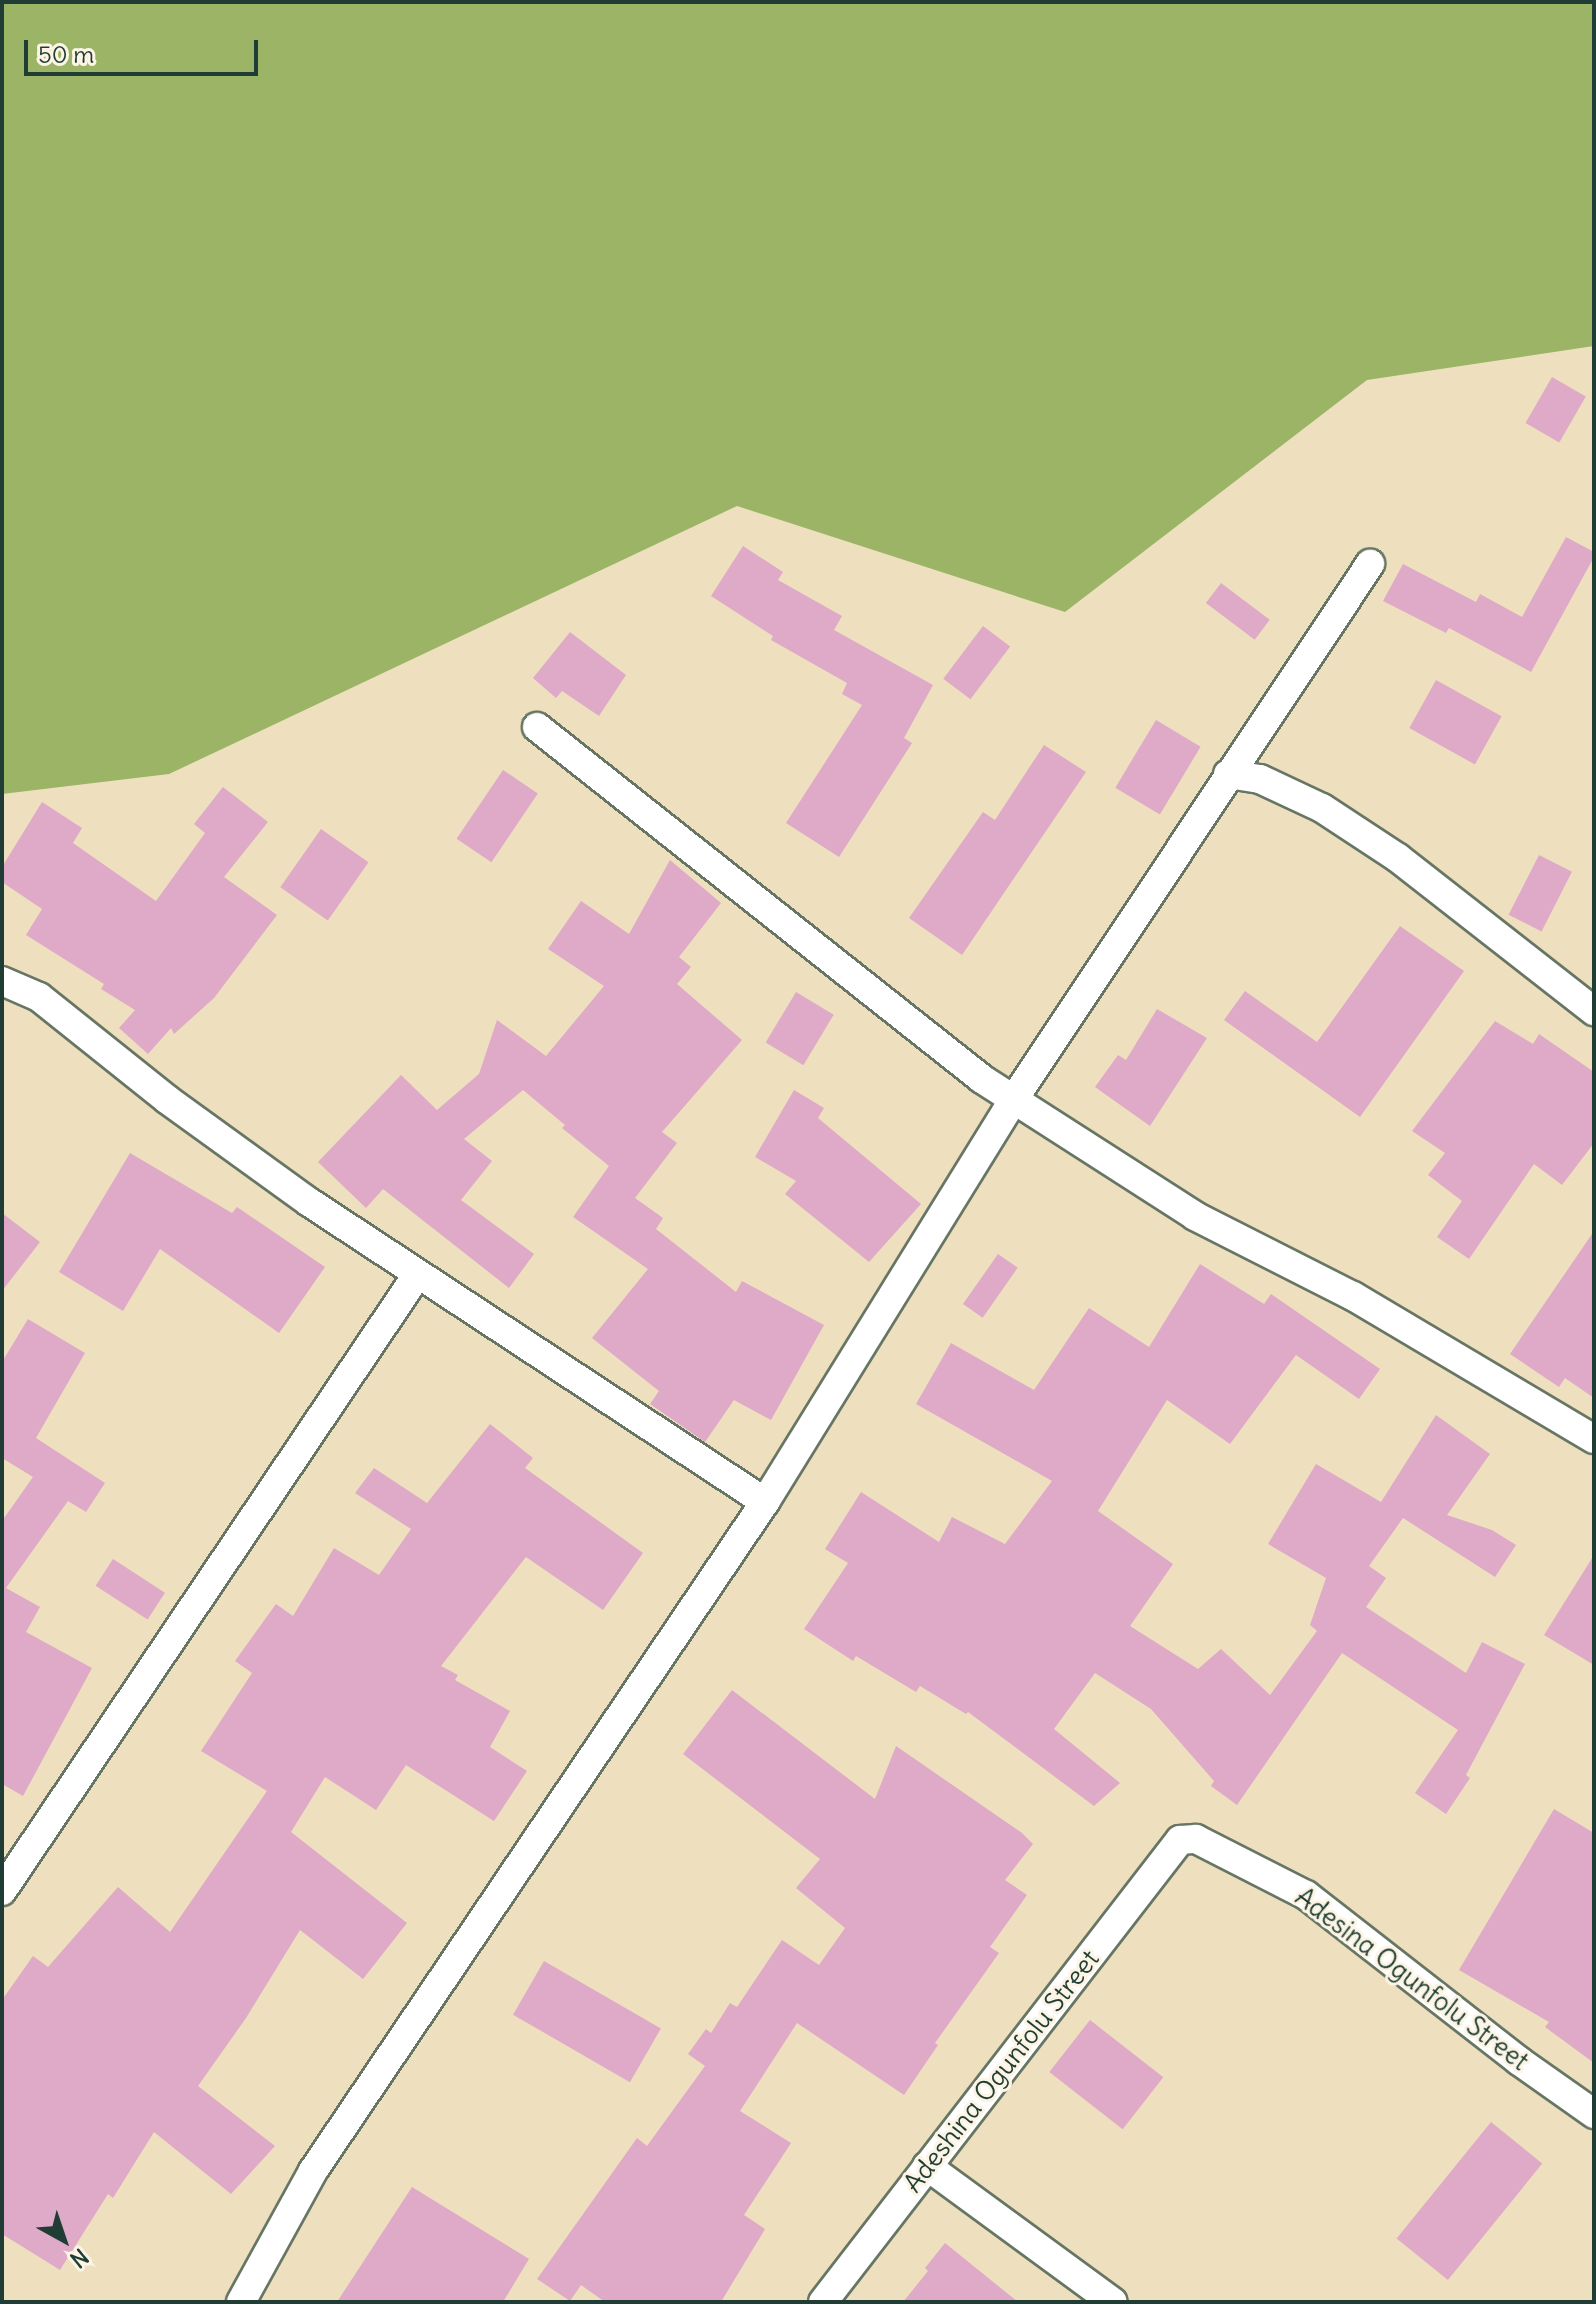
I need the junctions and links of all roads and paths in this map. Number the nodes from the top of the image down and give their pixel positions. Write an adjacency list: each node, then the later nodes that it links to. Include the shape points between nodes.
1 (1370, 564): 3 (street)
2 (537, 727): 6 (street, via 915,1028)
3 (1228, 774): 5 (street, via 1260,779 1322,808 1398,858); 6 (street)
4 (2, 981): 7 (street, via 39,997 168,1100)
5 (1594, 1011)
6 (1014, 1099): 8 (street, via 1195,1216 1353,1296); 9 (street)
7 (417, 1275): 9 (street); 11 (street)
8 (1594, 1439)
9 (765, 1502): 14 (street, via 313,2171)
10 (1180, 1840): 12 (street, Adesina Ogunfolu Street, via 1196,1839 1306,1895); 13 (street, Adeshina Ogunfolu Street)
11 (2, 1891)
12 (1594, 2114)
13 (927, 2166): 15 (street, Adeshina Ogunfolu Street); 16 (street)
14 (241, 2302)
15 (823, 2302)
16 (1113, 2302)

